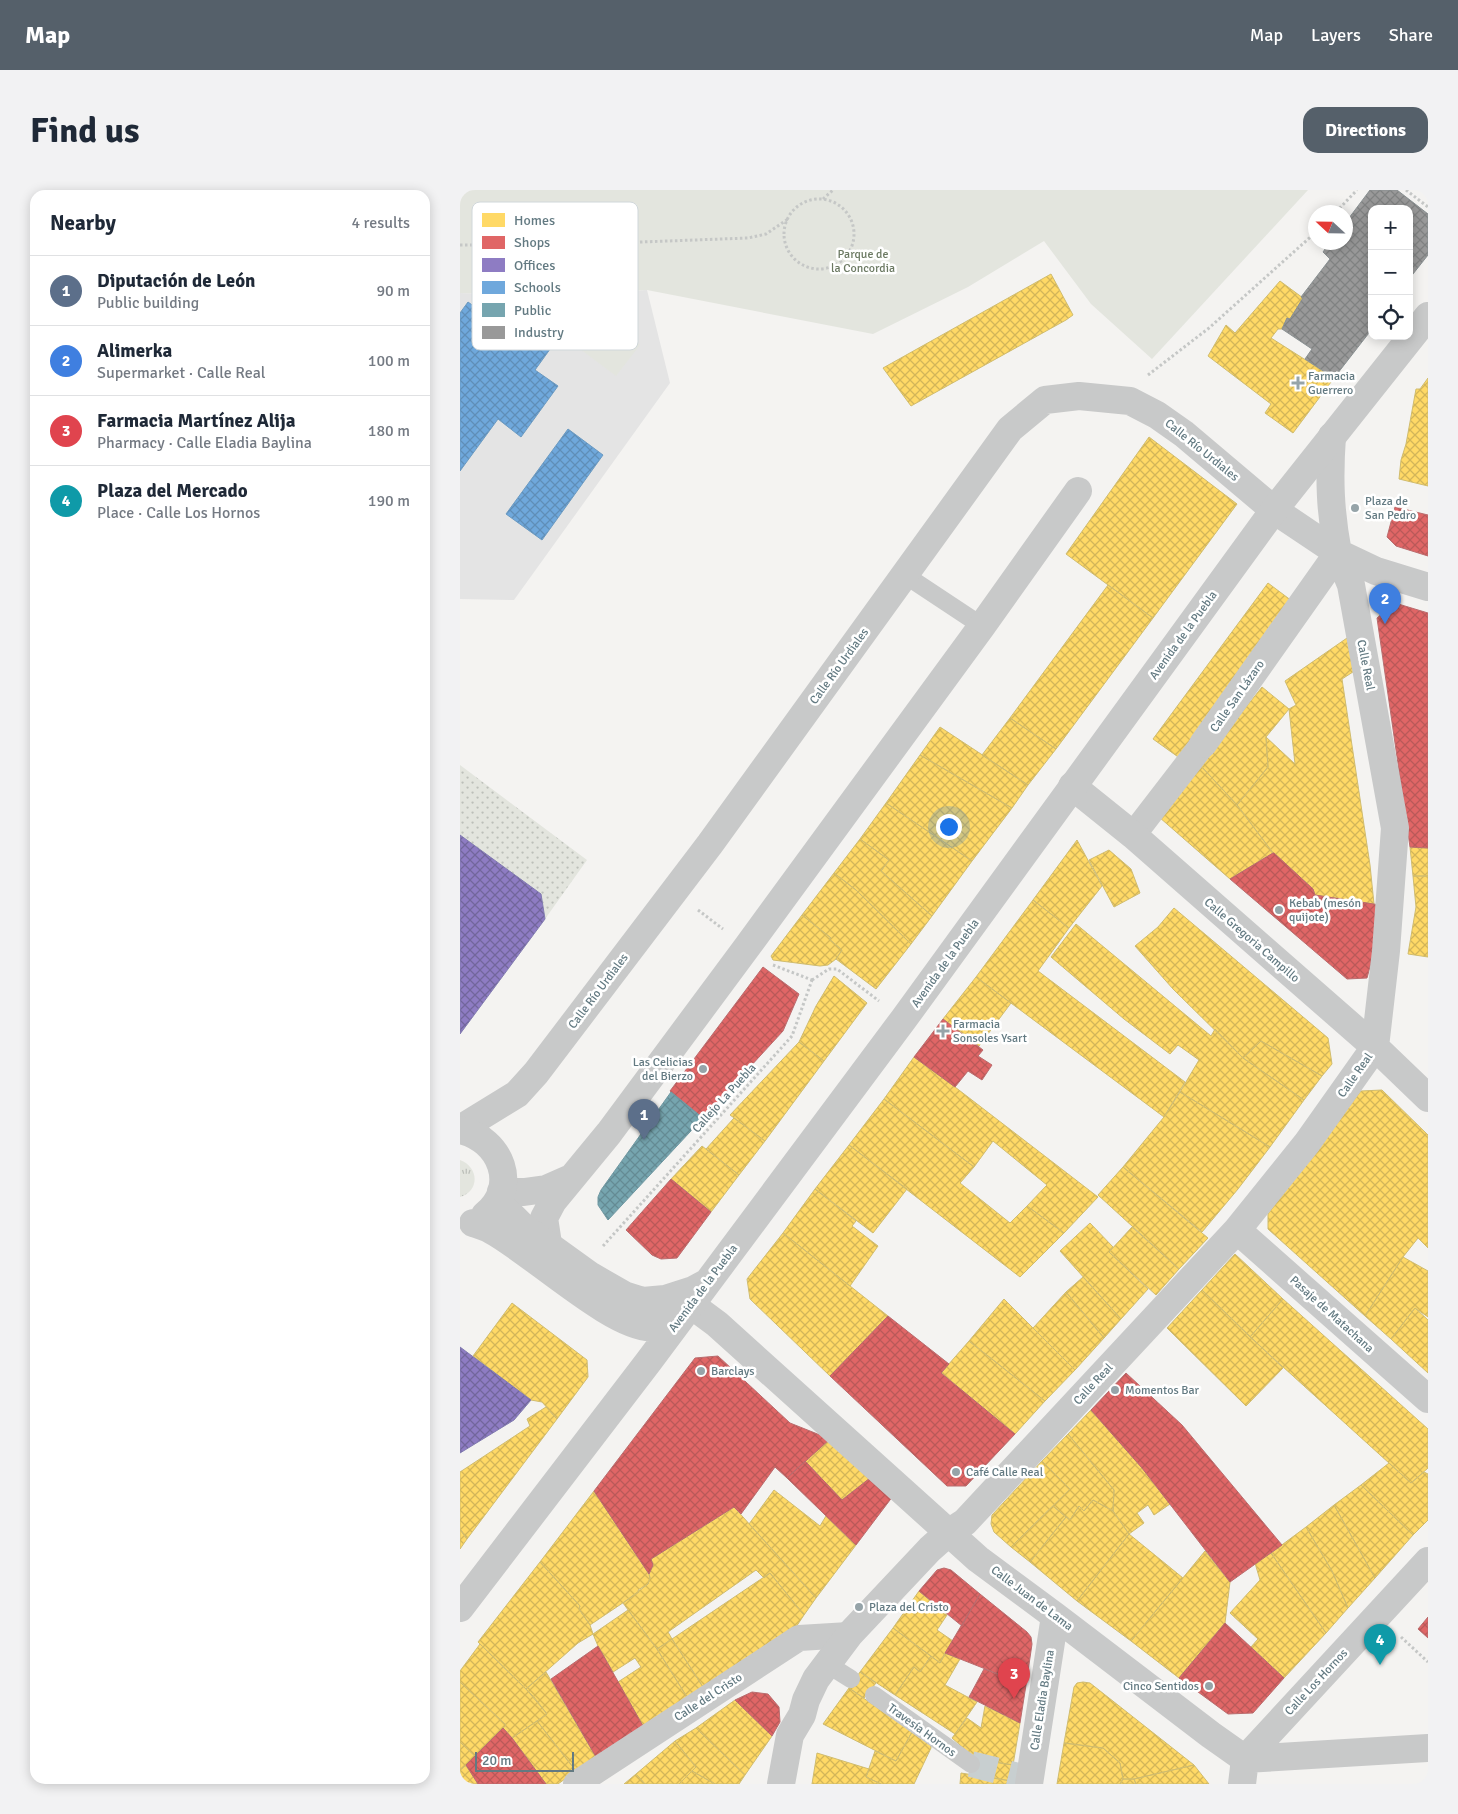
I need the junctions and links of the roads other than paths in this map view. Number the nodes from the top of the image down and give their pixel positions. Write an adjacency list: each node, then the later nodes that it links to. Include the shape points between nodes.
1 (1428, 316): 2 (street, Avenida de la Puebla)
2 (1332, 436): 4 (street, Avenida de la Puebla); 5 (street, via 1329,482)
3 (1078, 491): 8 (street)
4 (1274, 510): 5 (street); 6 (street, Calle Río Urdiales, via 1184,434 1130,401 1079,396 1045,400 1010,429); 10 (street, Avenida de la Puebla)
5 (1338, 553): 7 (street, via 1376,571); 9 (street, Calle San Lázaro); 12 (street, Calle Real, via 1351,585 1395,828)
6 (905, 575): 8 (lane); 14 (street, Calle Río Urdiales, via 674,892 536,1073 518,1094)
7 (1428, 587)
8 (982, 626): 15 (street)
9 (1203, 744): 11 (street, Calle San Lázaro)
10 (1072, 786): 11 (street, Calle Gregoria Campillo); 20 (street, Avenida de la Puebla, via 903,1020)
11 (1133, 835): 12 (street, Calle Gregoria Campillo)
12 (1375, 1047): 13 (street, Calle Gregoria Campillo); 18 (street, Calle Real, via 1307,1143)
13 (1428, 1098)
14 (460, 1130): 16 (street, via 488,1143 496,1154 502,1166)
15 (573, 1178): 16 (street, via 546,1189); 19 (street, via 552,1201 544,1218)
16 (500, 1197): 17 (street, via 490,1211); 19 (street, via 523,1227)
17 (466, 1225): 21 (street, via 489,1228 596,1305 630,1324 652,1328)
18 (1237, 1230): 22 (street, Pasaje de Matachana); 23 (street, Calle Real, via 965,1522)
19 (548, 1244): 20 (street, via 617,1292 643,1301 664,1299)
20 (707, 1282): 21 (street, Avenida de la Puebla)
21 (685, 1312): 23 (street, Calle Juan de Lama, via 717,1324); 25 (street, Avenida de la Puebla)
22 (1428, 1399)
23 (948, 1533): 26 (street, Calle Juan de Lama); 27 (street)
24 (1428, 1561): 33 (street, Calle Los Hornos)
25 (460, 1608)
26 (1056, 1616): 33 (street, Calle Juan de Lama, via 1211,1736); 36 (street, Calle Eladia Baylina)
27 (849, 1634): 28 (street); 34 (street, Calle del Cristo, via 799,1638)
28 (828, 1664): 29 (lane); 35 (street, via 816,1679 790,1735)
29 (851, 1679)
30 (874, 1695): 32 (lane, Travesía Hornos)
31 (1428, 1748): 33 (street)
32 (971, 1764)
33 (1244, 1772)
34 (576, 1784)
35 (781, 1784)
36 (1029, 1784)

